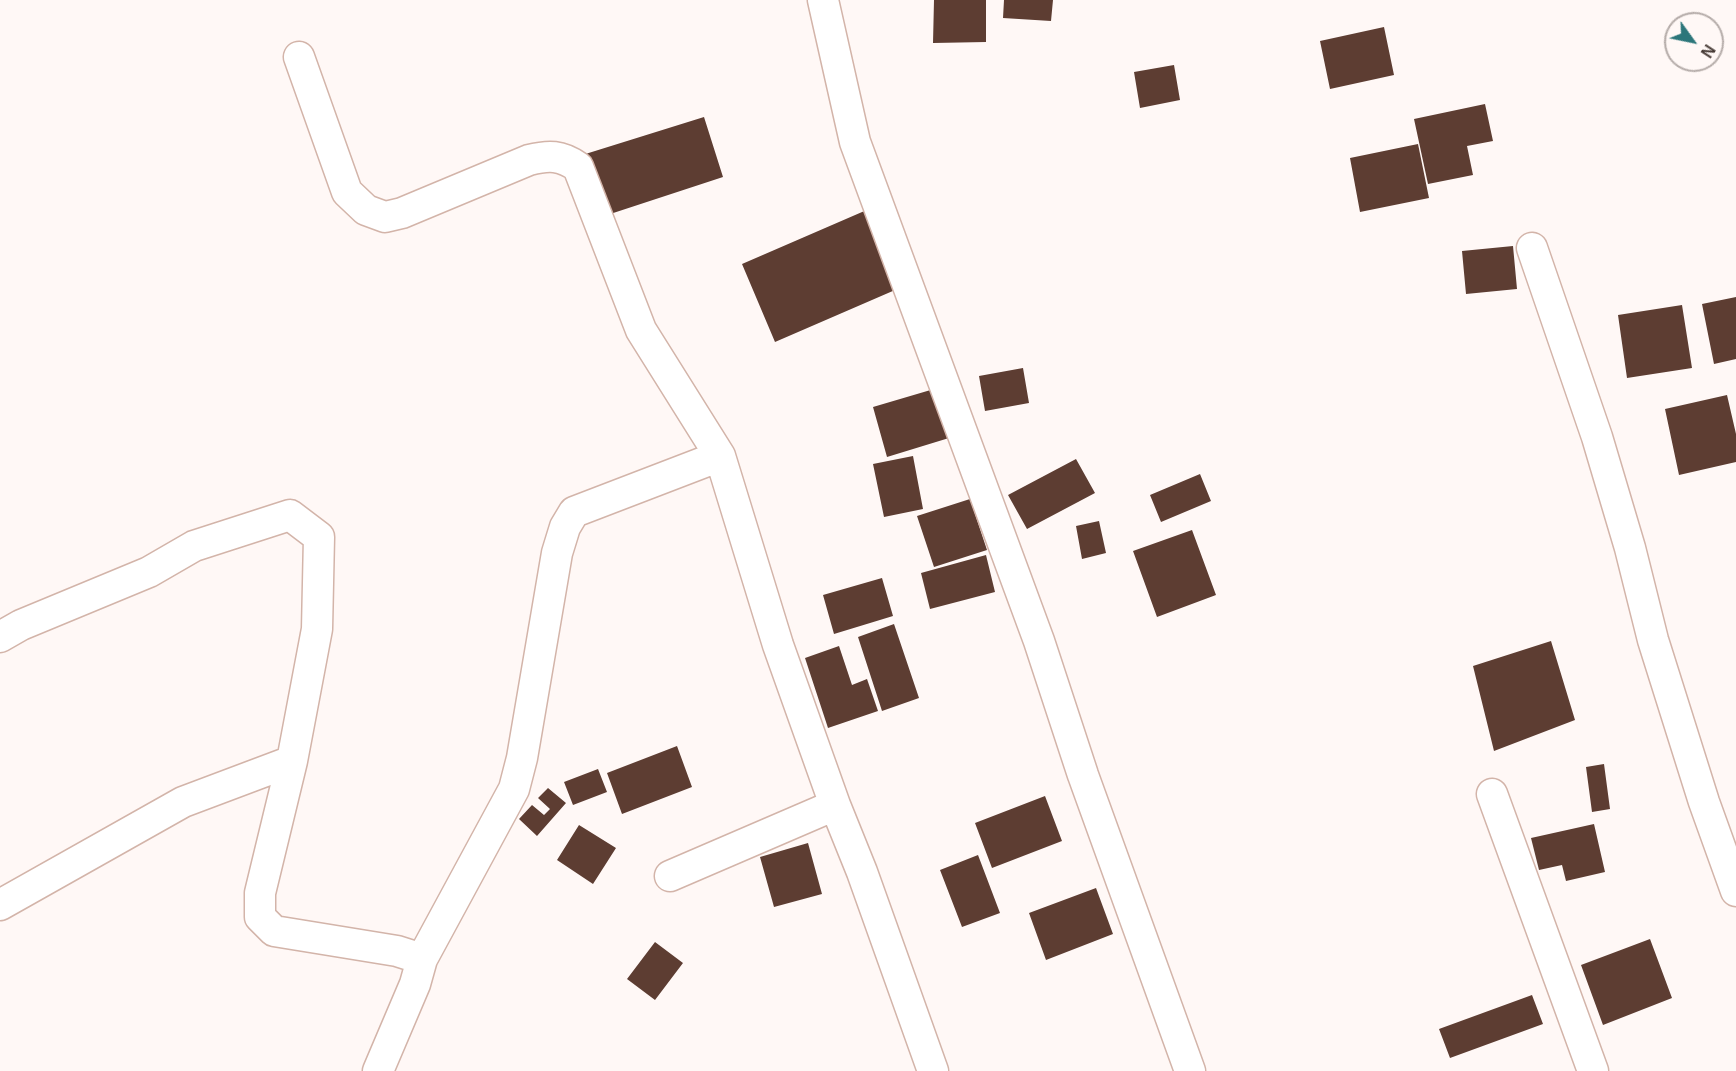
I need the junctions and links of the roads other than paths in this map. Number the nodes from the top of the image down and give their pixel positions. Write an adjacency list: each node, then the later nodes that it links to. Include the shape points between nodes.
1 (823, 0): 15 (street, via 855,142 1031,619 1083,775)
2 (299, 57): 4 (street, via 346,192 366,210 384,217 402,213 548,155 567,159 579,167 641,330)
3 (1532, 248): 10 (street, via 1597,437 1656,651)
4 (720, 456): 8 (street, via 778,645); 12 (street, via 574,512 565,527 514,789)
5 (0, 637): 6 (street, via 150,572 194,546 290,515 320,537 317,629)
6 (292, 761): 11 (street, via 183,802); 12 (street, via 260,893 260,917 274,931 398,951)
7 (1492, 794): 16 (street)
8 (835, 805): 9 (street); 14 (street)
9 (670, 876)
10 (1736, 891)
11 (0, 905)
12 (422, 959): 13 (street, via 416,984)
13 (378, 1071)
14 (933, 1071)
15 (1191, 1071)
16 (1593, 1071)

